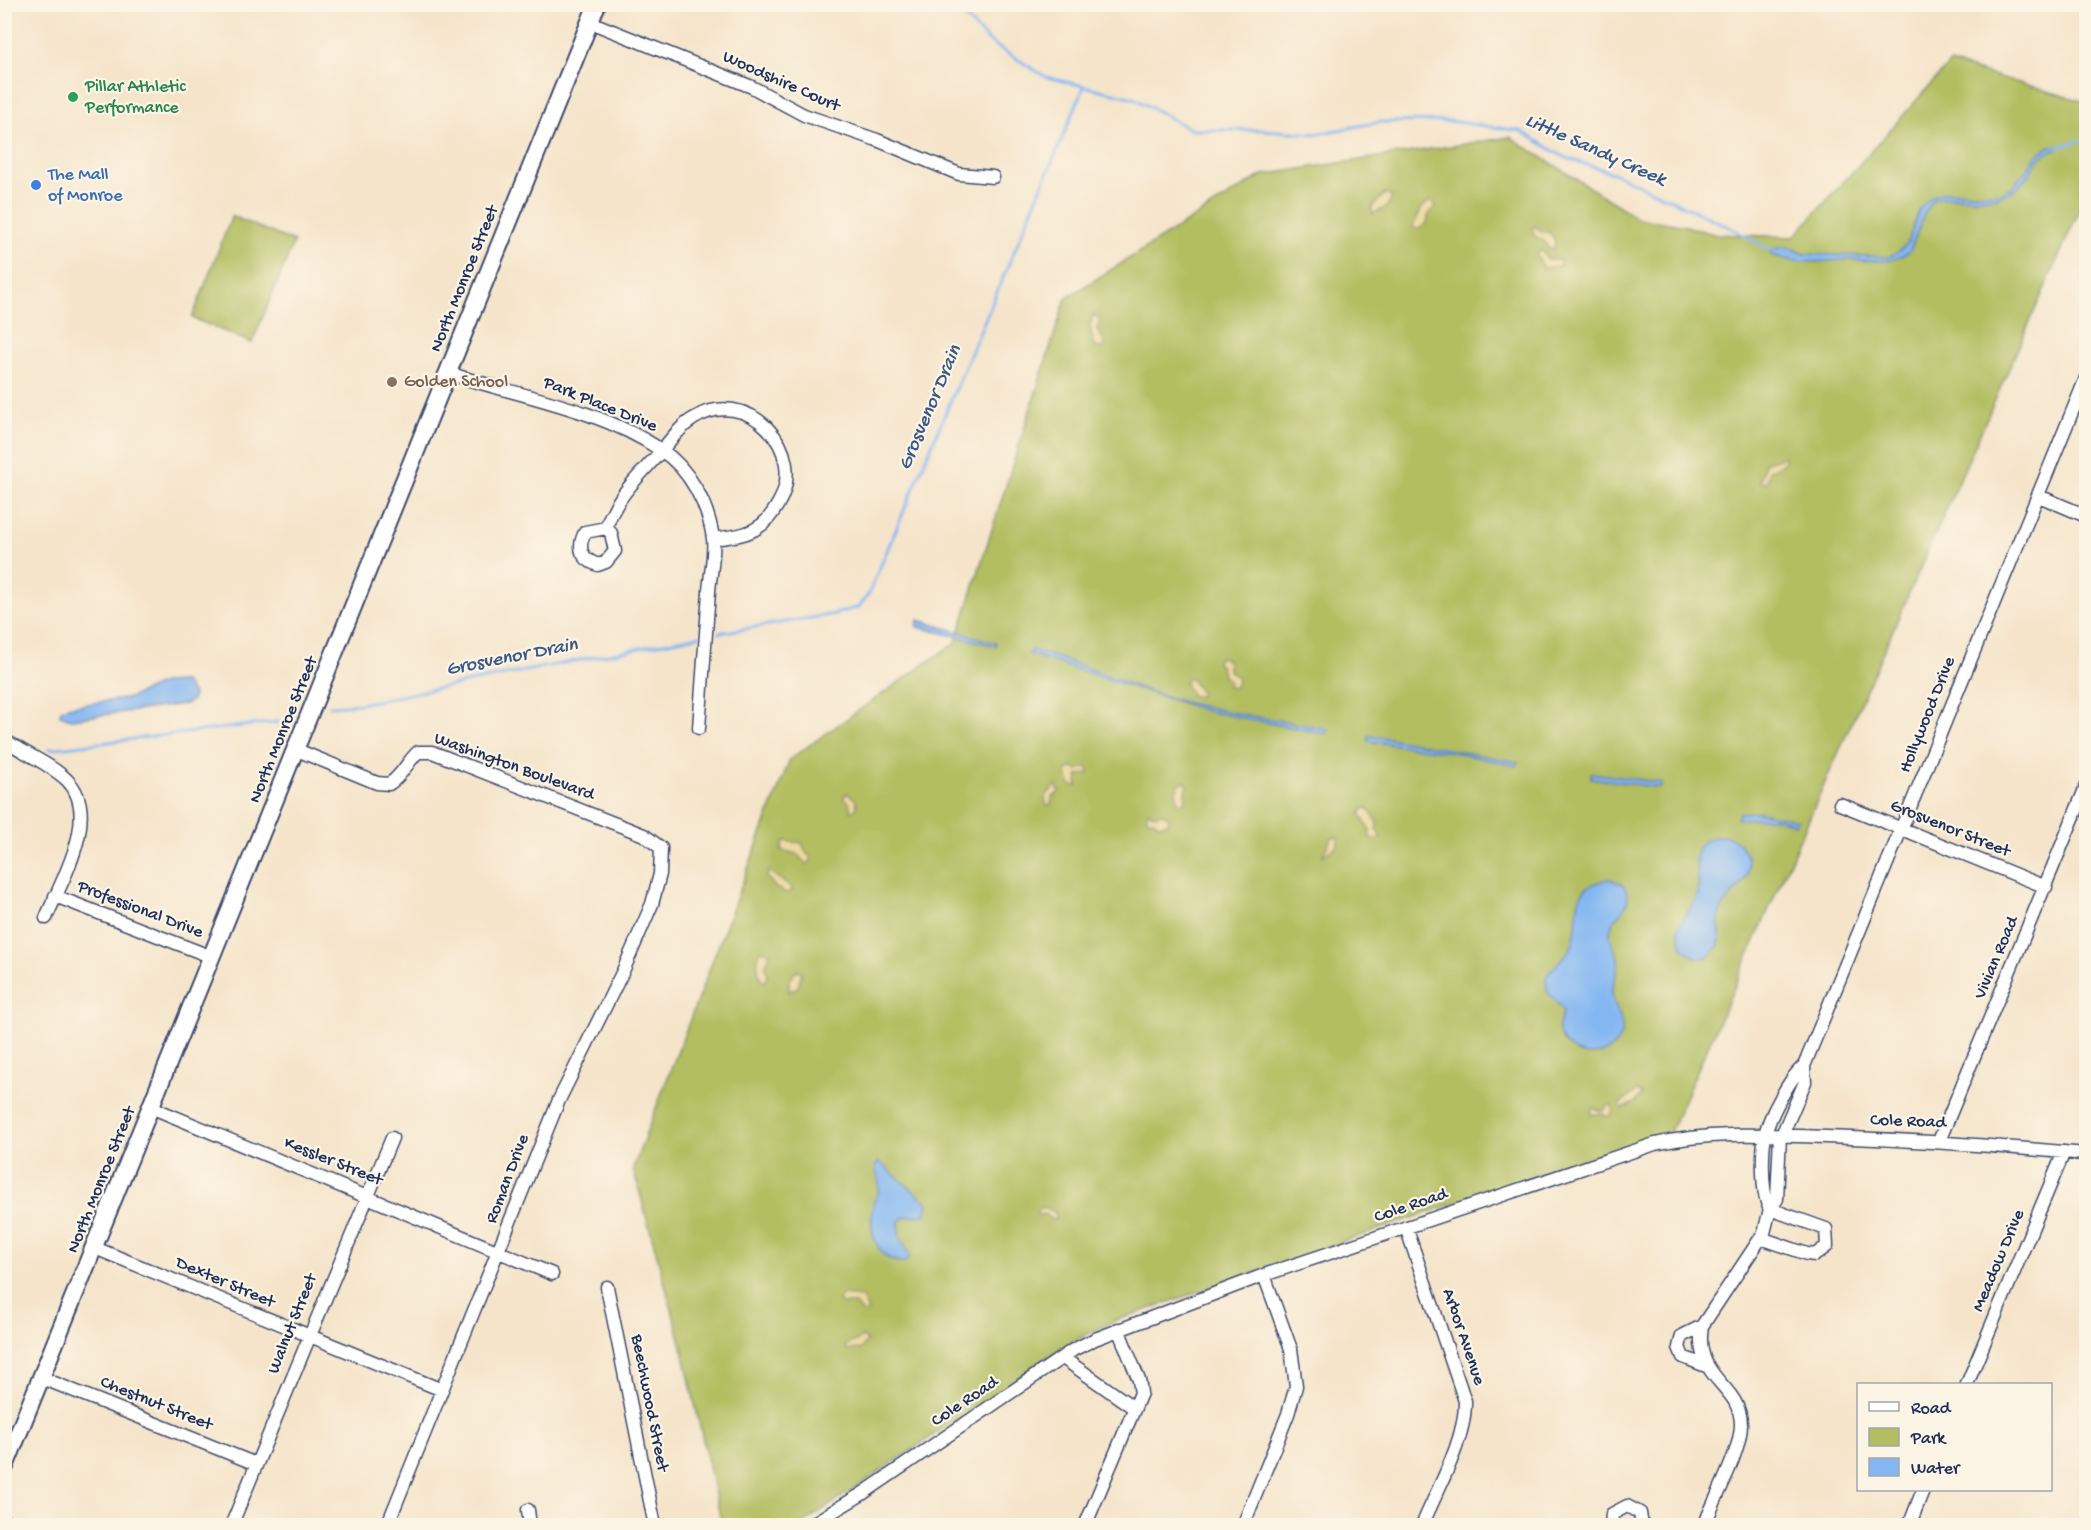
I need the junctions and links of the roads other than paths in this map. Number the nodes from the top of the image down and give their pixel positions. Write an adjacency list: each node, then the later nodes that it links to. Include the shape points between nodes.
1 (597, 4): 2 (main road, North Monroe Street)
2 (590, 22): 3 (street, Woodshire Court, via 752,87 804,115 958,174); 4 (main road, North Monroe Street)
3 (993, 177)
4 (448, 373): 6 (street, Park Place Drive, via 544,399); 13 (main road, North Monroe Street)
5 (2086, 378): 7 (street, Hollywood Drive)
6 (662, 450): 9 (street, via 611,510); 10 (street, Park Place Drive, via 695,487); 10 (street, via 694,418 720,411 749,415 772,430 788,473 784,495 757,528)
7 (2038, 496): 8 (street); 16 (street, Hollywood Drive)
8 (2086, 516)
9 (606, 528)
10 (713, 539): 11 (street, Park Place Drive)
11 (699, 728)
12 (4, 740): 19 (street, via 65,779 80,800 83,819 79,836)
13 (297, 750): 17 (street, Washington Boulevard, via 377,783 389,784 397,780 418,752 432,752 644,835); 21 (main road, North Monroe Street)
14 (2086, 788): 18 (street, Vivian Road)
15 (1840, 804): 16 (street, Grosvenor Street)
16 (1901, 828): 18 (street, Grosvenor Street); 22 (street, Hollywood Drive)
17 (661, 848): 35 (street, Roman Drive, via 660,874 652,904 624,971 559,1100)
18 (2046, 887): 27 (street, Vivian Road)
19 (55, 896): 20 (street); 21 (street, Professional Drive)
20 (45, 918)
21 (212, 957): 23 (main road, North Monroe Street)
22 (1804, 1066): 24 (street, Hollywood Drive, via 1793,1074); 25 (street, Hollywood Drive, via 1805,1082)
23 (153, 1108): 30 (street, Kessler Street); 34 (main road, North Monroe Street)
24 (1766, 1135): 25 (street, Cole Road); 31 (street, via 1764,1199); 32 (street, Cole Road, via 1703,1135 1655,1144)
25 (1781, 1136): 27 (street, Cole Road); 31 (street, via 1777,1199)
26 (392, 1138): 30 (street, Walnut Street)
27 (1939, 1141): 28 (street, Cole Road)
28 (2064, 1152): 29 (street, Cole Road); 45 (street, Meadow Drive)
29 (2086, 1154)
30 (366, 1195): 35 (street, Kessler Street); 41 (street, Walnut Street)
31 (1770, 1209): 33 (street); 33 (street, via 1819,1224 1826,1229 1827,1246 1815,1255)
32 (1406, 1227): 37 (street, Cole Road); 61 (street, Arbor Avenue, via 1465,1401 1457,1441)
33 (1761, 1238): 39 (street)
34 (95, 1248): 41 (street, Dexter Street); 44 (main road, North Monroe Street)
35 (500, 1250): 36 (street, Kessler Street); 46 (street, Roman Drive)
36 (552, 1274)
37 (1264, 1275): 40 (street, Cole Road); 60 (street, via 1291,1349 1296,1386)
38 (607, 1287): 57 (street, Beechwood Street)
39 (1702, 1326): 43 (street, via 1700,1344); 43 (street, via 1682,1336 1678,1347 1683,1357)
40 (1118, 1329): 42 (street, Cole Road); 47 (street, via 1139,1380 1141,1393)
41 (308, 1337): 46 (street, Dexter Street); 48 (street, Walnut Street)
42 (1063, 1358): 47 (street); 58 (street, Cole Road)
43 (1707, 1366): 64 (street, via 1736,1402 1741,1426)
44 (42, 1378): 48 (street, Chestnut Street); 49 (main road, North Monroe Street)
45 (1967, 1383)
46 (442, 1390): 55 (street, Roman Drive)
47 (1134, 1408): 59 (street)
48 (256, 1464): 54 (street, Walnut Street)
49 (4, 1469)
50 (1923, 1491): 65 (street)
51 (528, 1510): 56 (street)
52 (4, 1521): 53 (street)
53 (15, 1526)
54 (231, 1526)
55 (387, 1526)
56 (530, 1526)
57 (655, 1526)
58 (809, 1526)
59 (1085, 1526)
60 (1243, 1526)
61 (1422, 1526)
62 (1611, 1526): 63 (street, via 1612,1514 1627,1506 1640,1513)
63 (1642, 1526)
64 (1704, 1526)
65 (1909, 1526)

